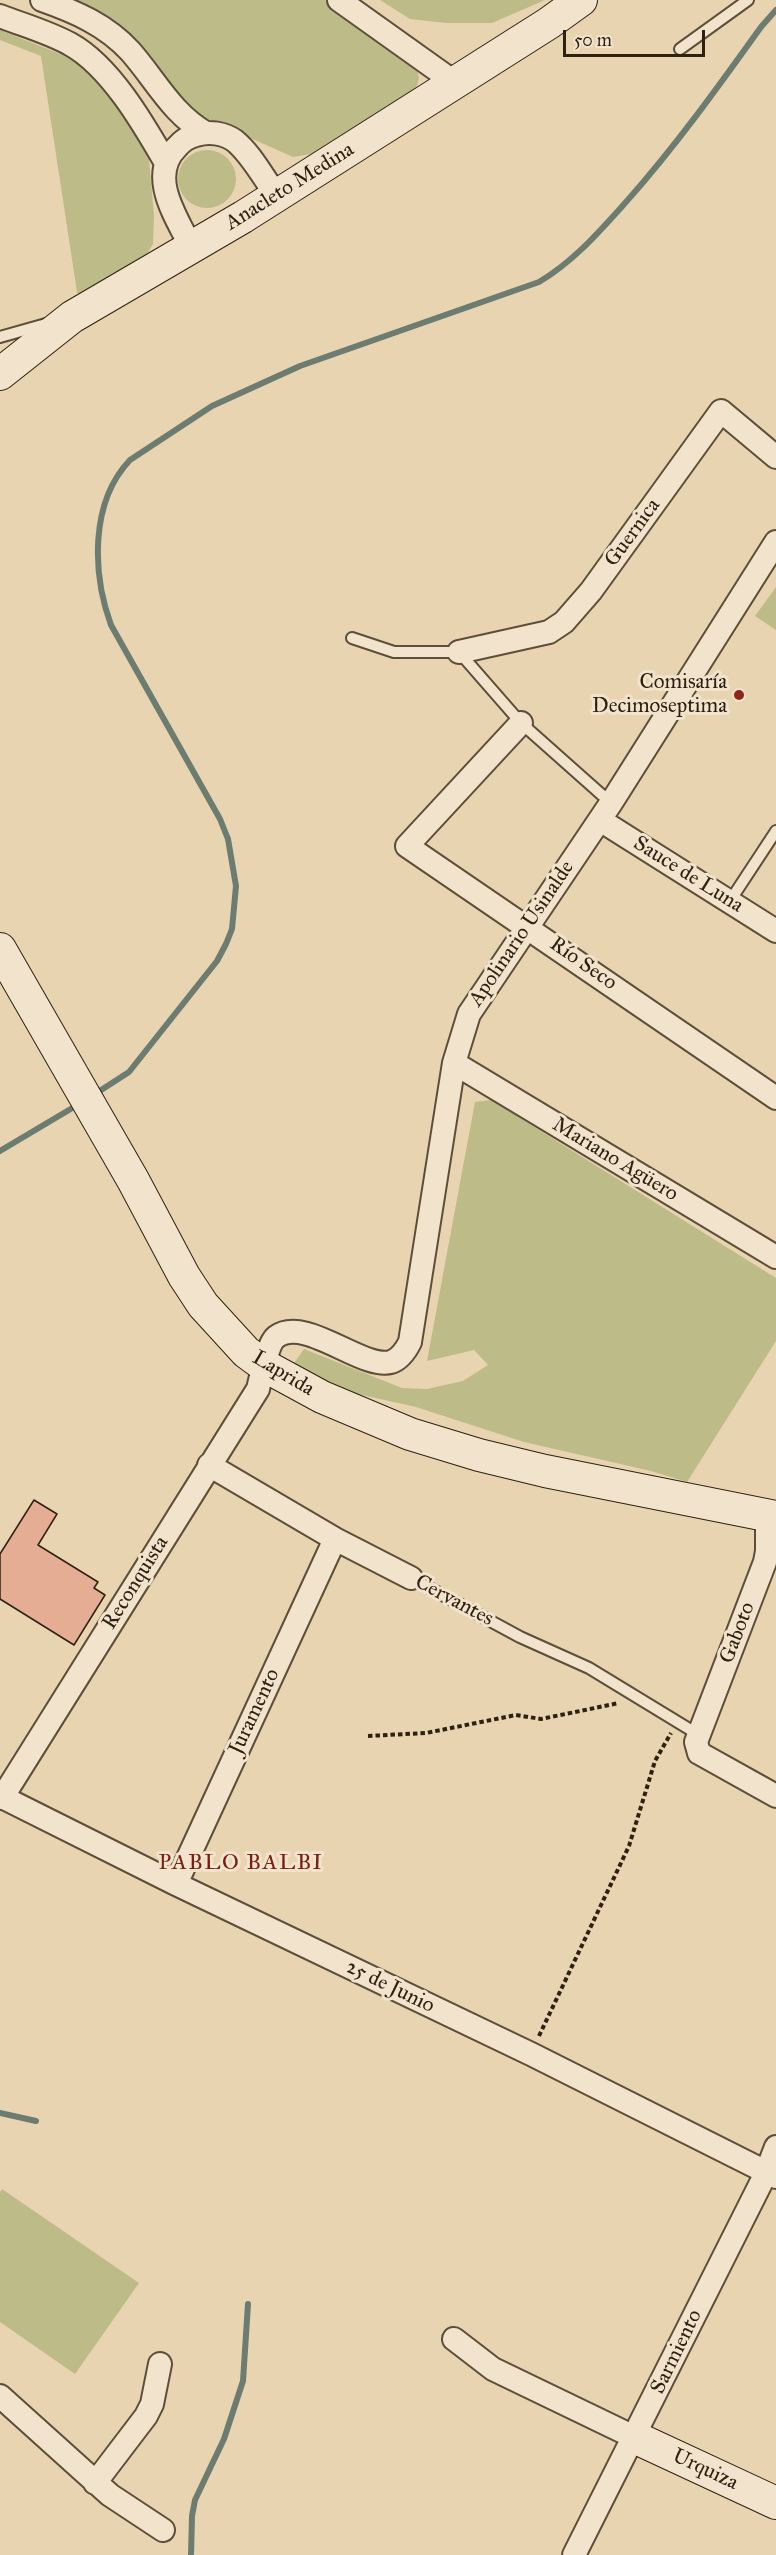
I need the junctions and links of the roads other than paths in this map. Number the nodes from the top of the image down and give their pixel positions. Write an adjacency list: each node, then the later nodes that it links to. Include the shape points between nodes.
1 (42, 0): 8 (street, via 86,17 117,39 182,116)
2 (339, 0): 7 (street)
3 (581, 0): 7 (main road, Anacleto Medina)
4 (748, 0): 6 (lane)
5 (0, 16): 9 (street, via 69,44 91,59 148,132)
6 (680, 49)
7 (454, 82): 10 (main road, Anacleto Medina)
8 (206, 133): 9 (street, via 181,142); 10 (street, via 233,139)
9 (166, 162): 11 (street, via 164,188)
10 (277, 196): 11 (main road, Anacleto Medina)
11 (191, 248): 12 (main road, Anacleto Medina)
12 (72, 317): 13 (lane); 14 (main road, Anacleto Medina)
13 (0, 337)
14 (0, 374)
15 (776, 457): 18 (street, Guernica, via 721,411 591,591 564,622 549,632)
16 (776, 542): 20 (street, Apolinario Usinalde)
17 (352, 638): 18 (lane, via 394,652)
18 (459, 652): 19 (lane)
19 (521, 723): 20 (lane); 23 (street, Río Seco, via 407,846)
20 (605, 812): 22 (street, Sauce de Luna); 23 (street, Apolinario Usinalde)
21 (776, 831): 22 (lane)
22 (730, 901): 24 (street, Sauce de Luna)
23 (527, 926): 26 (street, Apolinario Usinalde, via 469,1014); 27 (street, Río Seco)
24 (776, 931)
25 (0, 949): 29 (main road, Laprida, via 202,1305 246,1352)
26 (454, 1064): 28 (street, Mariano Agüero); 29 (street, Apolinario Usinalde, via 410,1342 403,1354 391,1362 372,1360 312,1335 289,1332 276,1336)
27 (776, 1098)
28 (776, 1257)
29 (265, 1366): 30 (street, Reconquista, via 258,1389); 31 (main road, Laprida, via 361,1415 479,1455)
30 (209, 1465): 32 (street, Cervantes); 36 (street, Reconquista)
31 (771, 1516): 34 (street, Gaboto, via 765,1562)
32 (335, 1539): 33 (street, Cervantes); 37 (street, Juramento)
33 (411, 1578): 34 (lane, Cervantes, via 520,1637 589,1668 677,1721)
34 (698, 1742): 35 (street, Cervantes, via 705,1757)
35 (776, 1796)
36 (1, 1797): 37 (street, 25 de Junio)
37 (176, 1884): 39 (street, 25 de Junio, via 531,2054)
38 (776, 2147): 39 (street, Sarmiento)
39 (771, 2175): 43 (street, Sarmiento)
40 (454, 2339): 43 (street, via 493,2369)
41 (160, 2364): 44 (street, via 146,2416)
42 (0, 2396): 44 (street)
43 (634, 2438): 45 (main road, Urquiza); 47 (street, Sarmiento)
44 (95, 2482): 46 (street)
45 (776, 2503)
46 (163, 2530)
47 (574, 2555)

